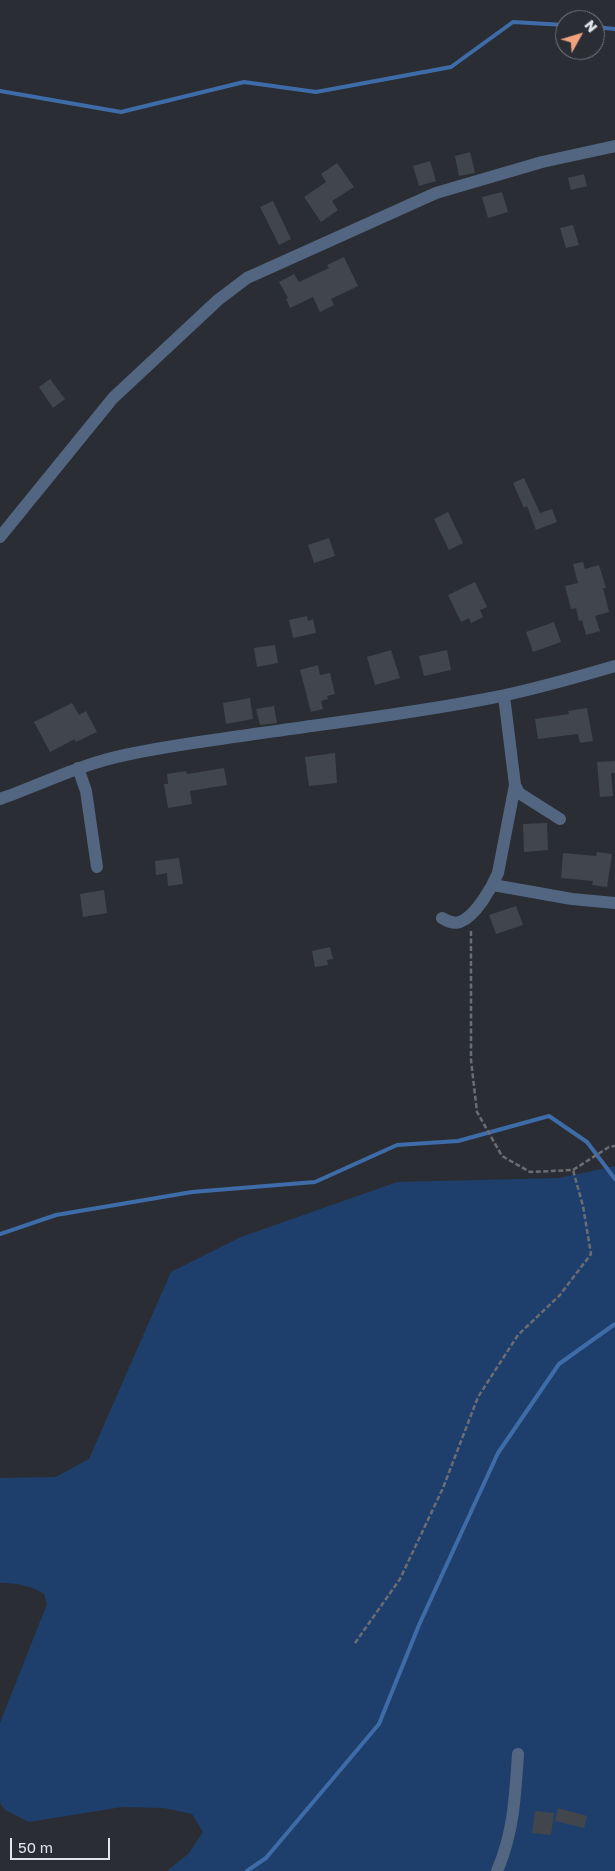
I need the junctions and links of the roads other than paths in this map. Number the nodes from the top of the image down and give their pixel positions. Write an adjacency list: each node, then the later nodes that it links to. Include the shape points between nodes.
1 (615, 146): 2 (street, via 542,162 436,193 240,282 113,398)
2 (0, 537)
3 (615, 666): 4 (street)
4 (504, 696): 5 (street, via 179,745); 6 (street)
5 (78, 768): 7 (street); 9 (street, via 86,791)
6 (515, 785): 8 (street, via 520,793); 10 (street)
7 (0, 799)
8 (560, 819)
9 (97, 867)
10 (493, 885): 11 (street); 12 (street, via 471,915 460,922)
11 (615, 903)
12 (442, 918)
13 (518, 1754): 14 (street, via 509,1838)
14 (497, 1871)

